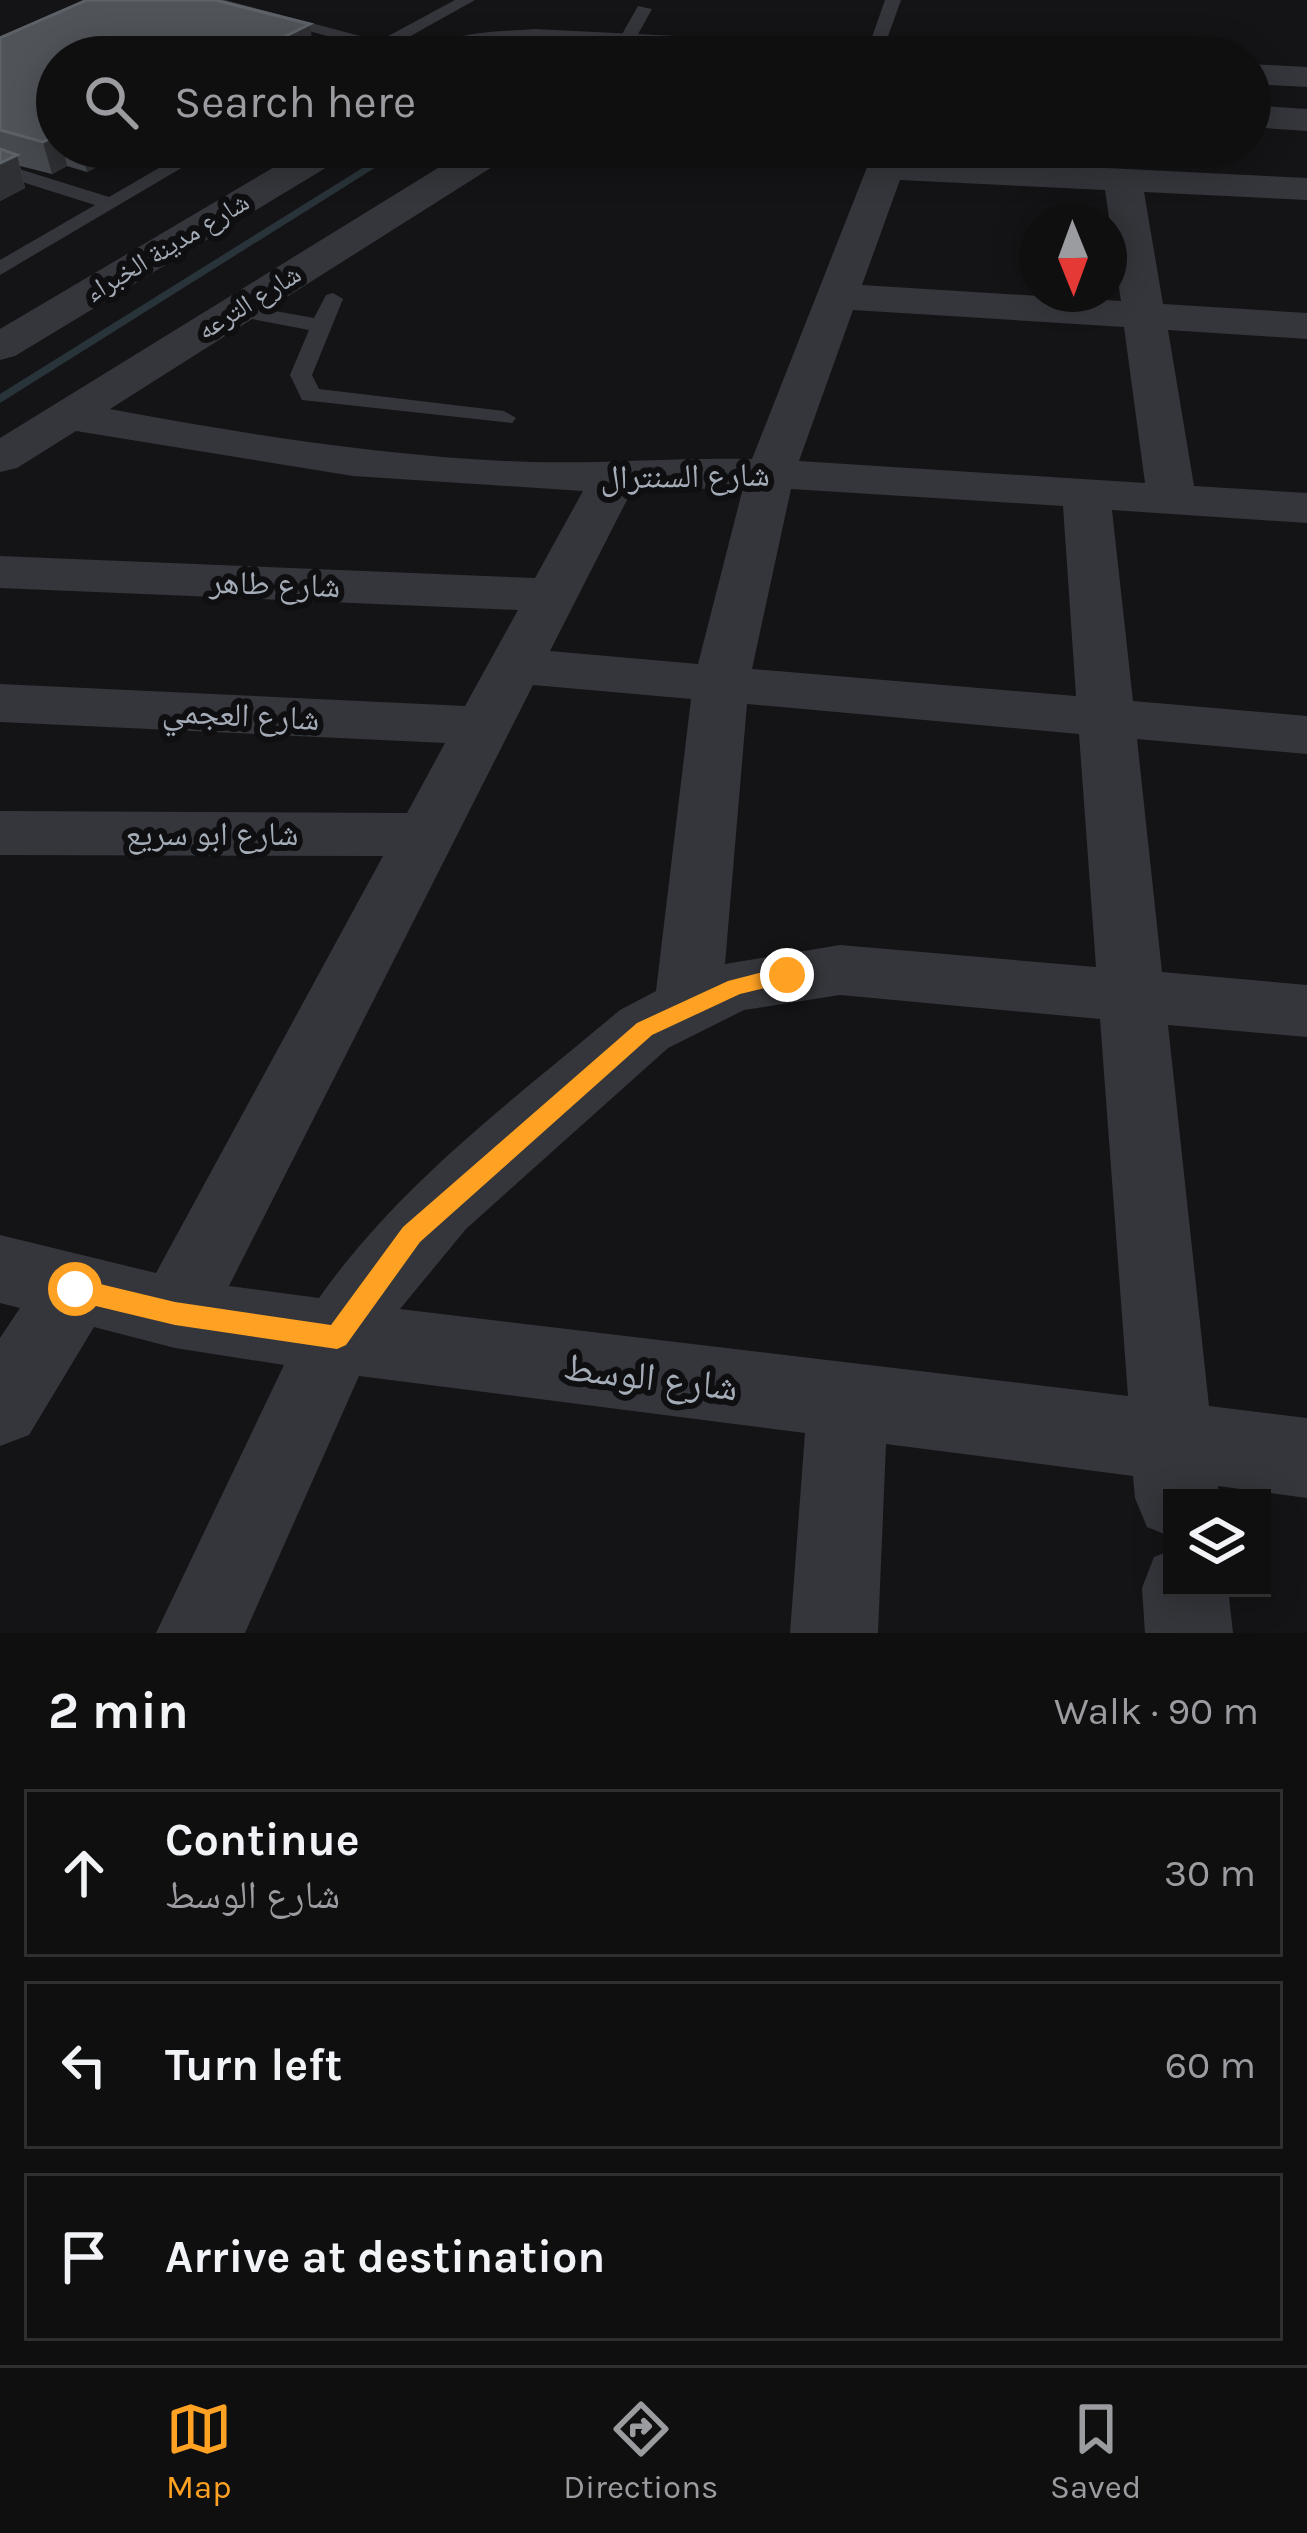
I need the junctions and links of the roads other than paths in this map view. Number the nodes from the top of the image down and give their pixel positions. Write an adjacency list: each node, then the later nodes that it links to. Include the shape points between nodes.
1 (207, 0): 5 (lane)
2 (467, 0): 6 (lane)
3 (892, 0): 8 (lane)
4 (644, 9): 7 (lane)
5 (342, 36)
6 (399, 36)
7 (629, 36)
8 (880, 36)
9 (1271, 75): 10 (street)
10 (1307, 77)
11 (1271, 95): 12 (street)
12 (1307, 97)
13 (1271, 117): 14 (street)
14 (1307, 120)
15 (173, 168): 24 (lane)
16 (246, 168): 29 (street, شارع مدينة الخبراء)
17 (299, 168): 33 (street, شارع مدينة الخبراء)
18 (464, 168): 28 (street, شارع الترعه)
19 (885, 168): 26 (street)
20 (1001, 168): 22 (street)
21 (0, 169): 24 (lane)
22 (1123, 180): 23 (street); 30 (street)
23 (1307, 189)
24 (112, 204): 25 (lane)
25 (0, 269)
26 (838, 296): 30 (street); 37 (street)
27 (333, 298): 31 (lane)
28 (236, 310): 31 (lane); 34 (street, شارع الترعه)
29 (0, 313)
30 (1145, 315): 32 (street); 40 (street)
31 (321, 326): 35 (lane, via 301,375 310,394)
32 (1307, 326)
33 (0, 347)
34 (67, 415): 36 (street, شارع الترعه); 38 (street, شارع السنترال, via 400,469)
35 (504, 418)
36 (0, 458)
37 (770, 474): 38 (street, شارع السنترال); 39 (street, شارع السنترال); 45 (street)
38 (615, 476): 43 (street)
39 (1086, 494): 40 (street, شارع السنترال); 47 (street)
40 (1172, 500): 41 (street, شارع السنترال)
41 (1307, 508)
42 (0, 572): 43 (street, شارع طاهر)
43 (550, 595): 44 (street)
44 (514, 666): 45 (street); 48 (street)
45 (721, 684): 47 (street); 53 (street)
46 (0, 703): 48 (street, شارع العجمي)
47 (1109, 718): 49 (street); 52 (street)
48 (482, 726): 51 (street)
49 (1307, 735)
50 (0, 833): 51 (street, شارع ابو سريع)
51 (425, 835): 57 (street)
52 (1133, 996): 53 (street, via 840,970 736,986); 54 (street); 62 (street)
53 (688, 1005): 58 (street, via 644,1029 440,1206 385,1266)
54 (1307, 1011)
55 (0, 1269): 56 (street, شارع الوسط)
56 (75, 1289): 57 (street, شارع الوسط); 60 (street)
57 (175, 1313): 58 (street, شارع الوسط)
58 (337, 1337): 59 (street, شارع الوسط); 64 (street)
59 (848, 1402): 62 (street, شارع الوسط); 65 (street)
60 (0, 1408)
61 (1307, 1458): 62 (street, شارع الوسط)
62 (1175, 1470)
63 (1186, 1597): 66 (street)
64 (200, 1633)
65 (834, 1633)
66 (1189, 1633)

